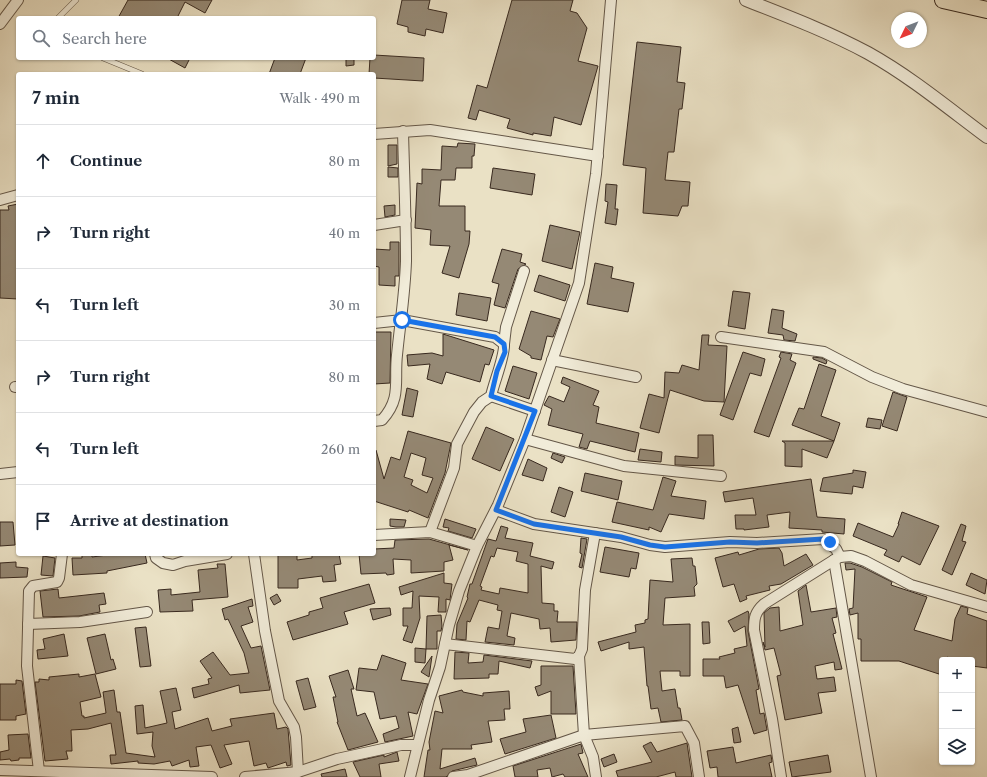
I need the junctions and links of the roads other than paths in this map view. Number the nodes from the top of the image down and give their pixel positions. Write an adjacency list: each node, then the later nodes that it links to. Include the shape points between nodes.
1 (18, 0): 8 (street)
2 (76, 0): 7 (lane)
3 (611, 0): 14 (street)
4 (746, 0): 13 (street, via 790,17 868,54 928,92)
5 (943, 0): 6 (highway)
6 (987, 10)
7 (60, 16)
8 (0, 24)
9 (108, 60): 10 (lane)
10 (137, 72)
11 (403, 131): 12 (street); 14 (street, via 430,130); 17 (street)
12 (376, 134)
13 (987, 137)
14 (598, 156): 24 (street, via 580,283)
15 (16, 196): 16 (street)
16 (0, 200)
17 (406, 220): 18 (street); 20 (street)
18 (376, 225)
19 (524, 271): 23 (street, via 506,327)
20 (402, 320): 21 (street); 23 (street, via 495,337); 29 (street, via 396,356 395,401 382,420)
21 (376, 323)
22 (721, 337): 28 (street, via 824,352 872,377 902,389)
23 (504, 344): 26 (street, via 505,352)
24 (552, 360): 25 (street); 27 (street)
25 (636, 377)
26 (491, 396): 27 (street); 35 (street, via 474,412 457,444 454,468)
27 (535, 411): 30 (street)
28 (987, 412)
29 (376, 421)
30 (525, 440): 33 (street, via 624,466); 34 (street)
31 (16, 472): 32 (street)
32 (0, 474)
33 (721, 476)
34 (496, 510): 36 (street, via 534,524); 38 (street)
35 (430, 532): 37 (street); 38 (street)
36 (596, 533): 43 (street, via 665,547 823,539 836,549); 48 (street, via 585,590 582,649)
37 (376, 535)
38 (476, 546): 47 (street, via 459,591)
39 (62, 556): 46 (street, via 57,582 30,588)
40 (156, 556): 41 (street, via 163,563 173,565)
41 (215, 556)
42 (254, 556): 53 (street, via 265,631 280,701 294,727)
43 (837, 559): 44 (street, via 851,556 911,585); 62 (street, via 764,604 754,617 754,630); 63 (street)
44 (987, 607)
45 (147, 612): 46 (street, via 80,622)
46 (28, 624): 52 (street, via 27,666)
47 (445, 644): 48 (street, via 575,659); 50 (street)
48 (579, 656): 49 (street)
49 (584, 735): 59 (street, via 468,775); 60 (street, via 593,757); 61 (street, via 684,726 694,742)
50 (417, 745): 53 (street, via 401,745 337,759); 58 (street)
51 (0, 770): 52 (street)
52 (39, 771): 54 (street)
53 (298, 772): 55 (street)
54 (141, 776): 56 (street)
55 (269, 776): 57 (street)
56 (212, 777)
57 (245, 777)
58 (410, 777)
59 (453, 777)
60 (596, 777)
61 (699, 777)
62 (781, 777)
63 (871, 777)

